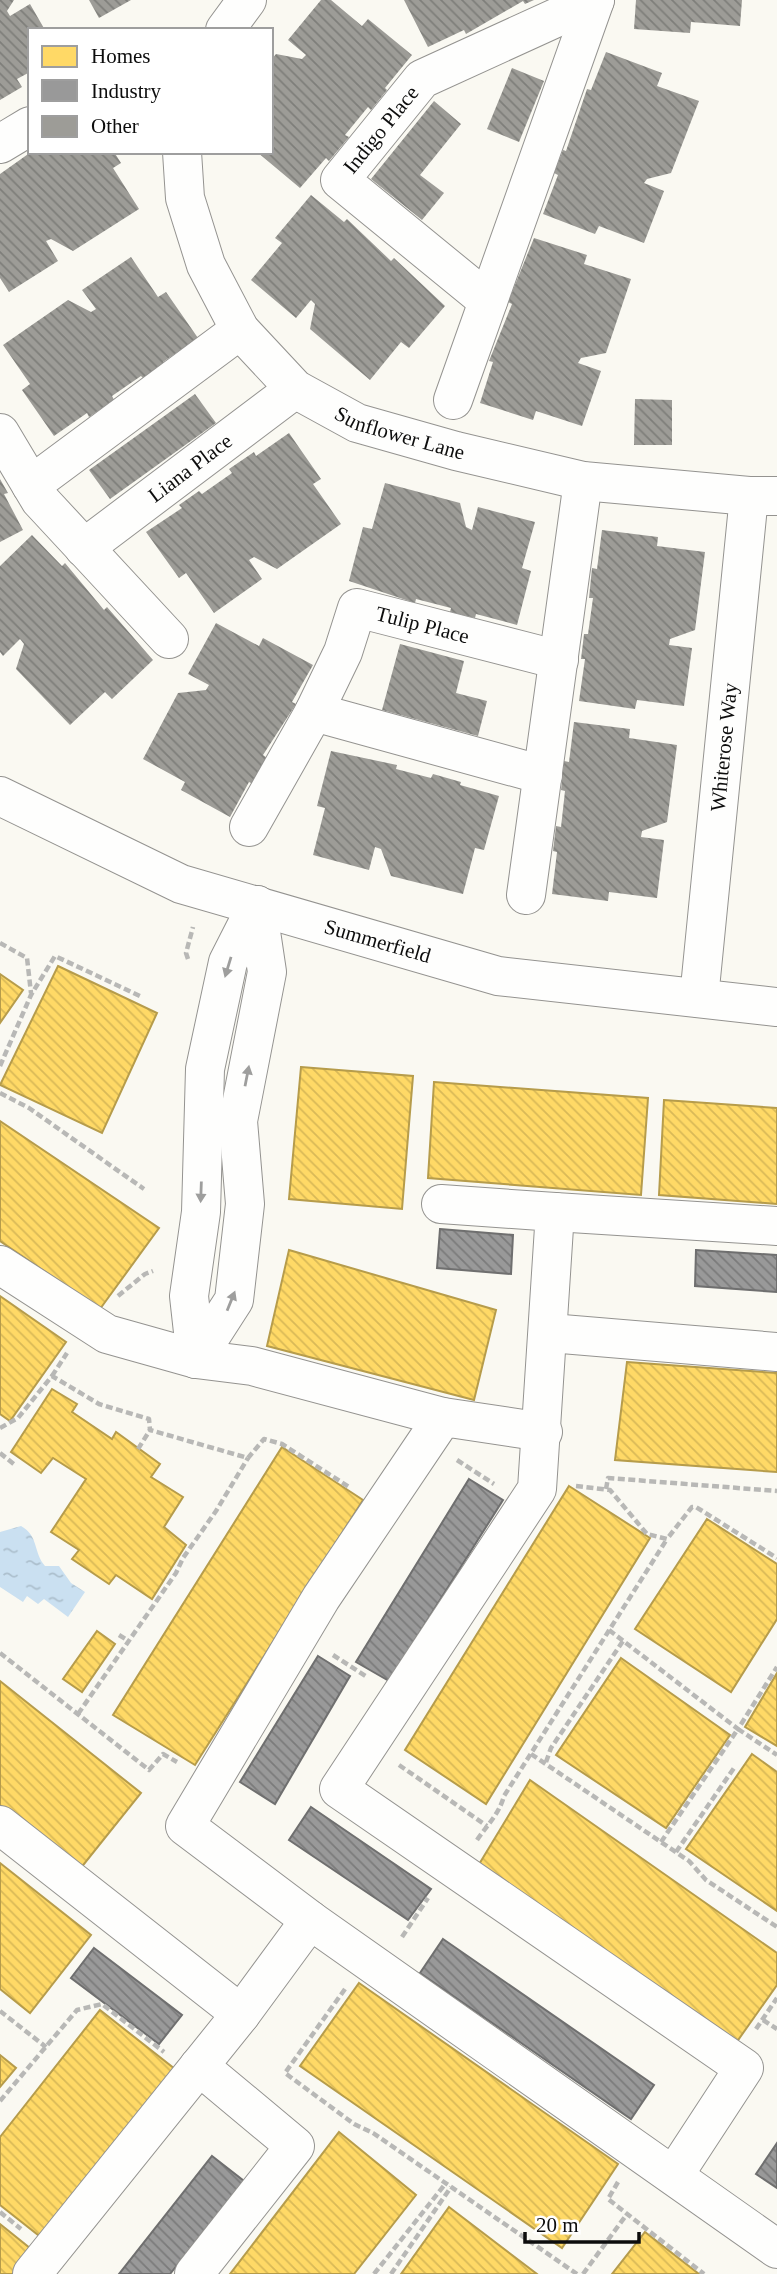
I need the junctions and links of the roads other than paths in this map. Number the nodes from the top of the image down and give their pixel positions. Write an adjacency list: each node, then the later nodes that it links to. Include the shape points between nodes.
1 (595, 0): 5 (street, Indigo Place); 5 (street, Indigo Place, via 422,79 340,180)
2 (28, 127): 3 (street)
3 (0, 144)
4 (182, 154): 6 (street, Sunflower Lane, via 185,198 206,265)
5 (488, 301): 8 (street, Indigo Place)
6 (240, 330): 7 (street, Sunflower Lane); 11 (street)
7 (295, 389): 10 (street, Sunflower Lane, via 357,423); 13 (street, Liana Place)
8 (453, 400)
9 (0, 433): 11 (street)
10 (583, 481): 12 (street, Sunflower Lane); 15 (street)
11 (31, 485): 13 (street)
12 (763, 496): 22 (street, Whiterose Way)
13 (83, 548): 14 (street)
14 (169, 639)
15 (559, 660): 16 (street, Tulip Place, via 357,608 343,652); 17 (street)
16 (314, 712): 17 (street); 19 (street, Tulip Place)
17 (543, 775): 20 (street)
18 (0, 796): 21 (street, Summerfield, via 180,884)
19 (249, 827)
20 (526, 895)
21 (257, 905): 22 (street, Summerfield, via 498,976); 30 (street, via 229,962 205,1069 201,1212 190,1296)
22 (699, 998): 23 (street, Summerfield)
23 (777, 1007)
24 (441, 1204): 25 (street)
25 (555, 1212): 26 (street); 28 (street)
26 (777, 1226)
27 (0, 1265): 30 (street, via 107,1334)
28 (550, 1333): 29 (street); 32 (street)
29 (777, 1352)
30 (196, 1359): 31 (street, via 252,1366)
31 (443, 1417): 32 (street); 34 (street, via 299,1634 185,1826)
32 (543, 1432): 37 (street, via 537,1489 339,1789 744,2068)
33 (0, 1825): 35 (street)
34 (310, 1920): 35 (street); 37 (street)
35 (241, 2014): 36 (street)
36 (195, 2070): 40 (street); 41 (street, via 295,2147)
37 (674, 2175): 38 (street)
38 (777, 2249)
39 (777, 2257): 42 (street)
40 (32, 2274)
41 (194, 2274)
42 (764, 2274)

